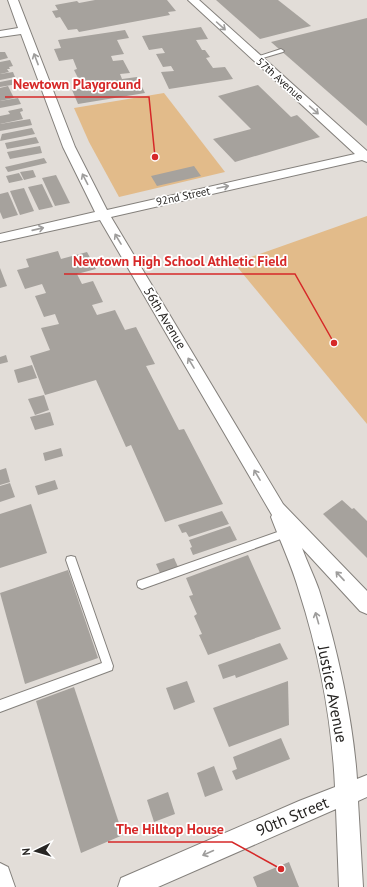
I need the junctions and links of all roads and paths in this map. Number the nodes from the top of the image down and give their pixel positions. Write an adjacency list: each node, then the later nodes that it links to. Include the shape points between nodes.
1 (15, 0): 3 (street, 56th Avenue)
2 (193, 0): 6 (street, 57th Avenue, one-way to 6)
3 (25, 30): 4 (street); 8 (street, 56th Avenue, one-way to 3, via 69,147)
4 (0, 34)
5 (281, 51): 6 (lane)
6 (256, 58): 7 (street, 57th Avenue, one-way to 7)
7 (366, 156): 8 (street, 92nd Street, one-way to 7)
8 (103, 214): 9 (street, 92nd Street, one-way to 8); 10 (street, 56th Avenue, one-way to 8)
9 (0, 238)
10 (277, 509): 11 (street, Justice Avenue); 14 (street, 56th Avenue, one-way to 10)
11 (286, 533): 13 (lane); 16 (street, Justice Avenue, one-way to 11, via 344,751 328,662 310,590)
12 (71, 560): 15 (lane, via 108,666)
13 (142, 584)
14 (367, 605)
15 (0, 706)
16 (357, 790): 19 (street, 90th Street, one-way to 19, via 307,809); 20 (street, Justice Avenue)
17 (0, 875): 18 (street)
18 (3, 887)
19 (130, 887)
20 (351, 887)

